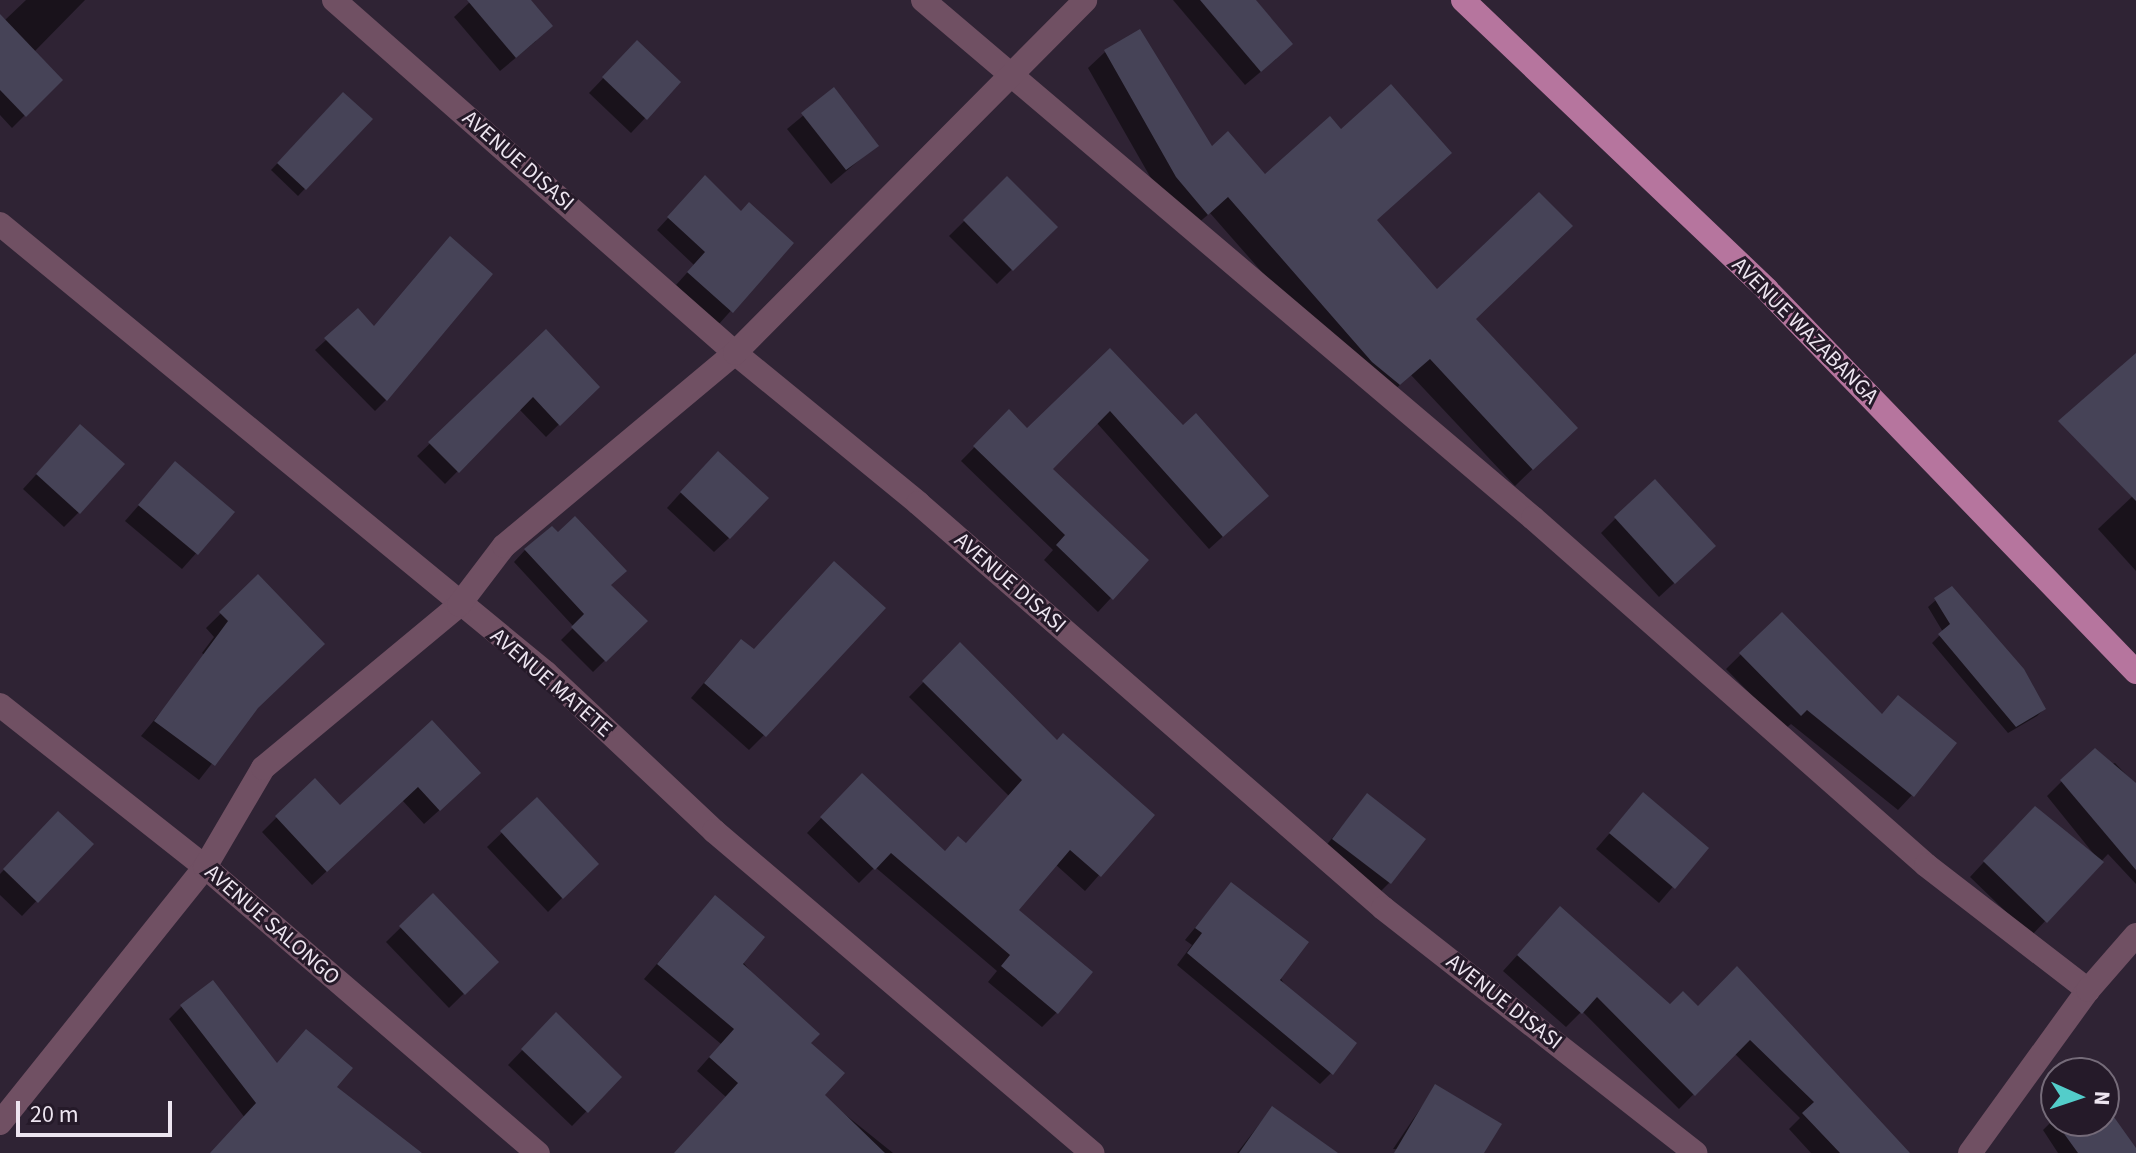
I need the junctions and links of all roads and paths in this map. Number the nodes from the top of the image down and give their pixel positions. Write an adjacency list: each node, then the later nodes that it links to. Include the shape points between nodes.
1 (334, 0): 7 (street, AVENUE DISASI)
2 (923, 0): 5 (street)
3 (1085, 0): 5 (street)
4 (1463, 0): 9 (main road, AVENUE WAZABANGA, via 1767,290)
5 (1011, 76): 7 (street); 13 (street, via 1533,518 1926,865)
6 (0, 224): 8 (street, AVENUE MATETE)
7 (735, 353): 8 (street, via 504,546); 17 (street, AVENUE DISASI, via 918,503 1383,908)
8 (459, 605): 11 (street, via 263,768); 16 (street, AVENUE MATETE, via 546,673 714,831)
9 (2136, 672)
10 (0, 705): 11 (street, AVENUE SALONGO)
11 (205, 867): 14 (street); 15 (street, AVENUE SALONGO)
12 (2136, 935): 13 (street)
13 (2088, 990): 18 (street)
14 (0, 1123)
15 (538, 1153)
16 (1093, 1153)
17 (1696, 1153)
18 (1970, 1153)

